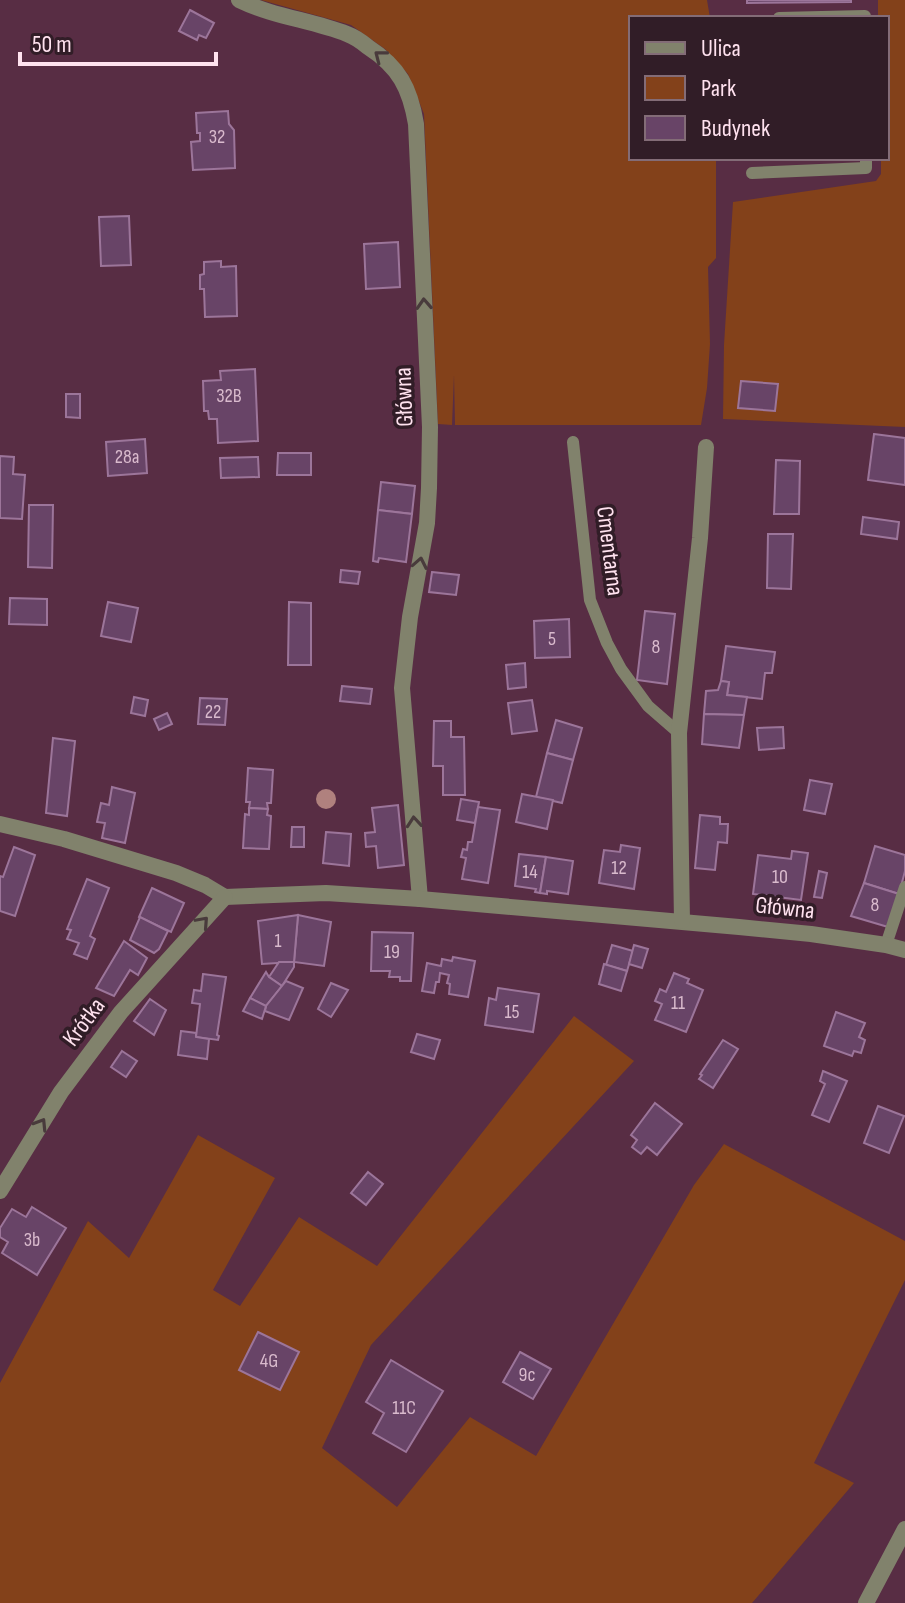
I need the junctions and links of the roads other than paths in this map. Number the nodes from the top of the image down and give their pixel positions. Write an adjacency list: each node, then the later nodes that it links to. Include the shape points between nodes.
1 (239, 0): 10 (street, Główna, one-way to 1, via 402,688 429,488 412,104 396,69 350,35)
2 (866, 160): 3 (lane, via 866,168)
3 (752, 173)
4 (573, 442): 6 (lane, Cmentarna, via 590,600 621,669 648,706)
5 (706, 447): 6 (street)
6 (679, 733): 11 (street)
7 (0, 824): 9 (street, Główna, via 176,873)
8 (905, 887): 12 (lane)
9 (225, 897): 10 (street, Główna, via 326,893); 14 (street, Krótka, one-way to 9, via 61,1092 121,1012)
10 (420, 899): 11 (street, Główna)
11 (682, 921): 12 (street, Główna)
12 (886, 945): 13 (street, Główna)
13 (905, 950)
14 (0, 1191)
15 (905, 1529): 16 (street)
16 (866, 1603)

